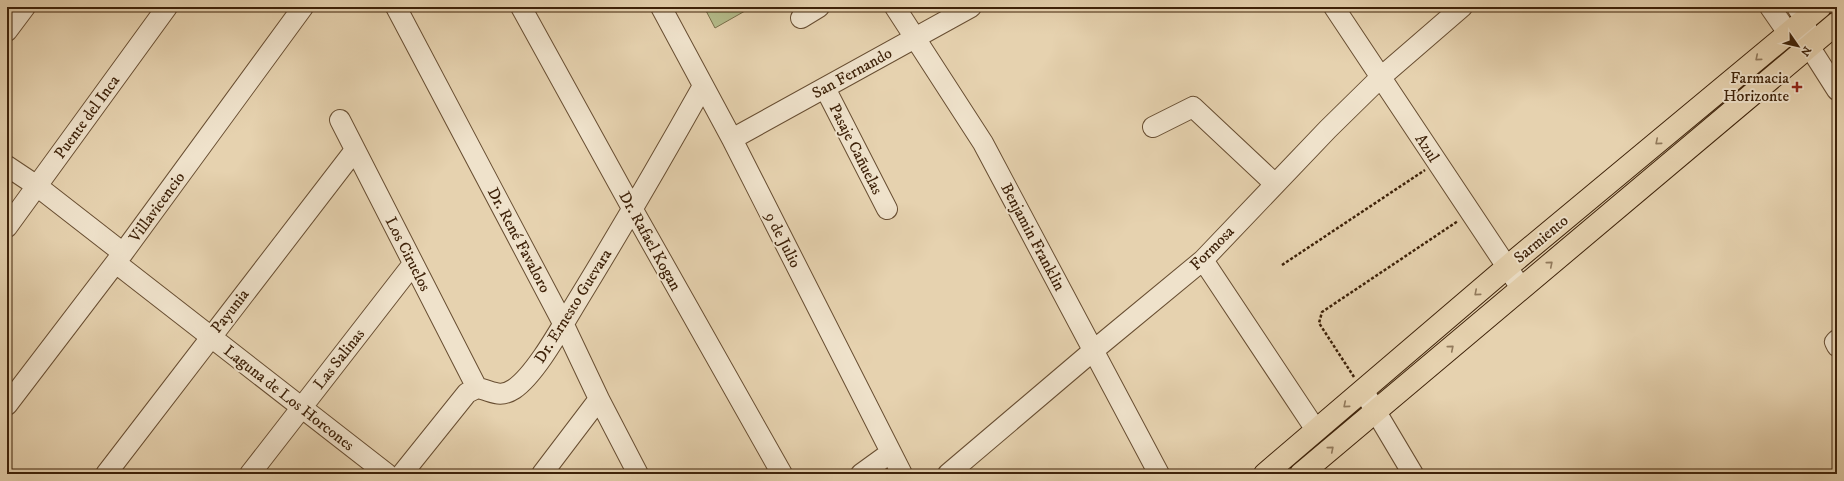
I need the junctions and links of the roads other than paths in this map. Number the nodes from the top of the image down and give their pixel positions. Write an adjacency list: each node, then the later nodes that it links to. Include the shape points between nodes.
1 (25, 7): 16 (street)
2 (167, 7): 30 (street, Puente del Inca)
3 (303, 7): 34 (street, Villavicencio)
4 (396, 7): 39 (street, Dr. René Favaloro)
5 (521, 7): 31 (street, Dr. Rafael Kogan)
6 (661, 7): 21 (street, 9 de Julio)
7 (819, 7): 14 (street)
8 (895, 7): 18 (street, Benjamin Franklin)
9 (971, 7): 18 (street, San Fernando)
10 (1334, 7): 20 (street, Azul)
11 (1462, 7): 20 (street, Formosa)
12 (1770, 7): 17 (street)
13 (1807, 11): 17 (main road, Sarmiento); 19 (street)
14 (801, 18)
15 (1837, 23): 19 (main road, Sarmiento)
16 (7, 31)
17 (1788, 34): 19 (street); 37 (main road, Sarmiento, one-way to 37)
18 (916, 38): 22 (street, San Fernando); 41 (street, Benjamin Franklin, via 983,144)
19 (1809, 46): 23 (street); 38 (main road, Sarmiento, one-way to 19)
20 (1381, 77): 29 (street, Formosa); 37 (street, Azul)
21 (703, 86): 26 (street, 9 de Julio); 31 (street, Dr. Ernesto Guevara)
22 (825, 88): 26 (street, San Fernando); 32 (street, Pasaje Cañuelas)
23 (1837, 90)
24 (340, 120): 27 (street, Los Ciruelos)
25 (1153, 127): 29 (street, via 1193,107)
26 (732, 139): 49 (street, 9 de Julio)
27 (355, 150): 36 (street, Los Ciruelos); 40 (street, Payunia)
28 (7, 166): 30 (street, Laguna de Los Horcones)
29 (1275, 184): 35 (street, Formosa)
30 (37, 186): 33 (street, Puente del Inca); 34 (street, Laguna de Los Horcones)
31 (633, 210): 39 (street, Dr. Ernesto Guevara); 56 (street, Dr. Rafael Kogan)
32 (887, 210)
33 (7, 227)
34 (119, 258): 40 (street, Laguna de Los Horcones); 45 (street, Villavicencio)
35 (1203, 260): 41 (street, Formosa); 48 (street)
36 (413, 264): 42 (street, Los Ciruelos); 46 (street, Las Salinas)
37 (1506, 268): 38 (street, Azul); 43 (main road, Sarmiento, one-way to 43)
38 (1521, 288): 47 (main road, Sarmiento, one-way to 38)
39 (563, 323): 42 (street, Dr. Ernesto Guevara, via 540,360 513,390 499,394); 44 (street, Dr. René Favaloro)
40 (210, 337): 46 (street, Laguna de Los Horcones); 50 (street, Payunia)
41 (1094, 350): 59 (street, Formosa); 60 (street, Benjamin Franklin)
42 (477, 388): 53 (street, via 467,393)
43 (1363, 390): 47 (street); 48 (main road, Sarmiento, one-way to 48)
44 (599, 399): 54 (street); 55 (street, Dr. René Favaloro)
45 (7, 405)
46 (302, 408): 51 (street, Las Salinas); 52 (street, Laguna de Los Horcones)
47 (1376, 411): 62 (main road, Sarmiento, one-way to 47); 63 (street)
48 (1316, 430): 61 (main road, Sarmiento)
49 (890, 453): 57 (street); 58 (street, 9 de Julio)
50 (106, 474)
51 (250, 474)
52 (387, 474)
53 (402, 474)
54 (542, 474)
55 (638, 474)
56 (782, 474)
57 (862, 474)
58 (902, 474)
59 (948, 474)
60 (1160, 474)
61 (1265, 474)
62 (1301, 474)
63 (1413, 474)

